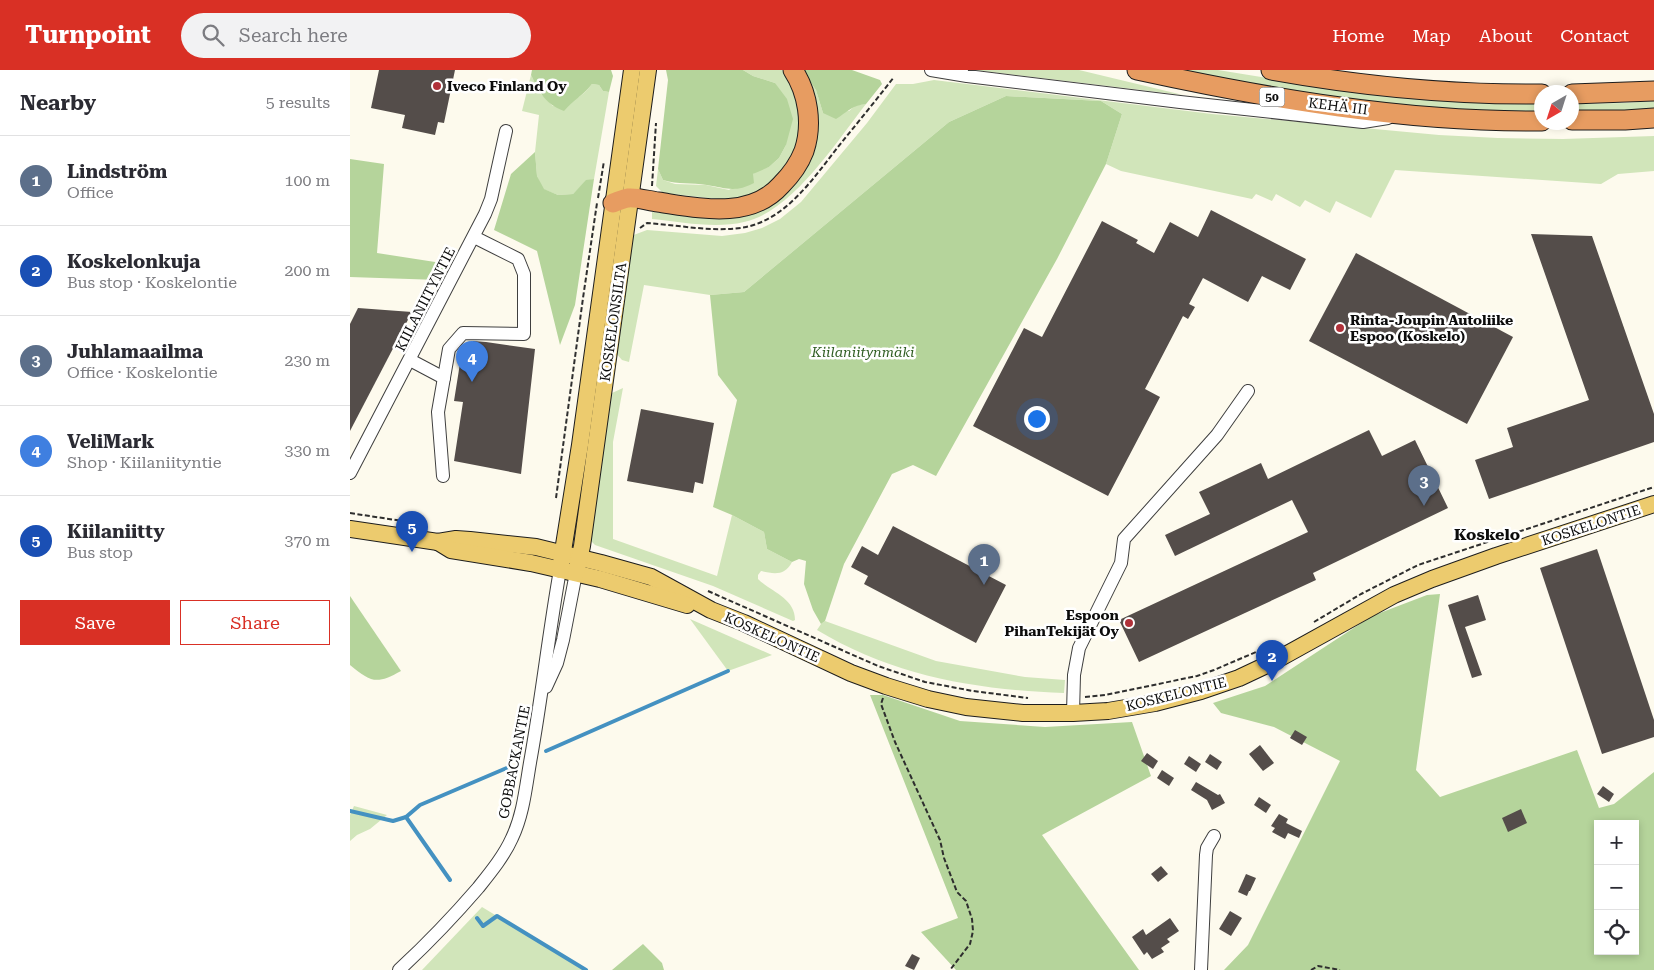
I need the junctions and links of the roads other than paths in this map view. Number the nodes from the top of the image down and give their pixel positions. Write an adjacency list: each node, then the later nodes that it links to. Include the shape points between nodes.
1 (632, 70): 15 (main road, KOSKELONSILTA)
2 (648, 70): 15 (main road, KOSKELONSILTA)
3 (793, 70): 15 (highway, via 806,100 807,142 801,160 770,196 739,208 712,209)
4 (931, 70): 10 (street, via 1363,122)
5 (1137, 70): 10 (highway, KEHÄ III / 50, via 1321,105)
6 (1271, 70): 8 (highway, KEHÄ III / 50, via 1445,91)
7 (1654, 91): 9 (highway)
8 (1534, 94)
9 (1579, 94)
10 (1408, 114): 12 (highway, KEHÄ III / 50)
11 (1654, 118): 13 (highway)
12 (1534, 120)
13 (1579, 120)
14 (506, 131): 16 (street, KIILANIITYNTIE, via 491,199)
15 (622, 200): 25 (main road, KOSKELONSILTA); 26 (main road, KOSKELONSILTA, via 603,398)
16 (474, 236): 17 (street, KIILANIITYNTIE); 18 (street, via 518,259 524,274 524,334 462,333 449,349)
17 (410, 360): 18 (street); 20 (street, KIILANIITYNTIE)
18 (444, 378): 21 (street, via 438,412)
19 (1248, 390): 29 (street, via 1218,435 1124,539 1121,563 1079,648)
20 (352, 466)
21 (443, 476)
22 (1654, 504): 29 (main road, KOSKELONTIE, via 1424,582 1394,595 1273,662 1201,691 1108,711)
23 (350, 530): 24 (main road)
24 (438, 542): 25 (main road, via 470,540); 27 (main road, KOSKELONTIE, via 451,550)
25 (563, 553): 26 (main road); 27 (main road, KOSKELONSILTA)
26 (578, 565): 27 (main road, KOSKELONTIE); 28 (street, GOBBACKANTIE, via 557,663); 29 (main road, KOSKELONTIE, via 711,610 851,673 928,700 1023,712)
27 (560, 570): 28 (street, GOBBACKANTIE)
28 (542, 696): 31 (street, GOBBACKANTIE, via 520,815 512,839 491,872 457,912)
29 (1073, 705)
30 (1214, 836): 32 (street, via 1206,855)
31 (399, 970)
32 (1201, 970)

